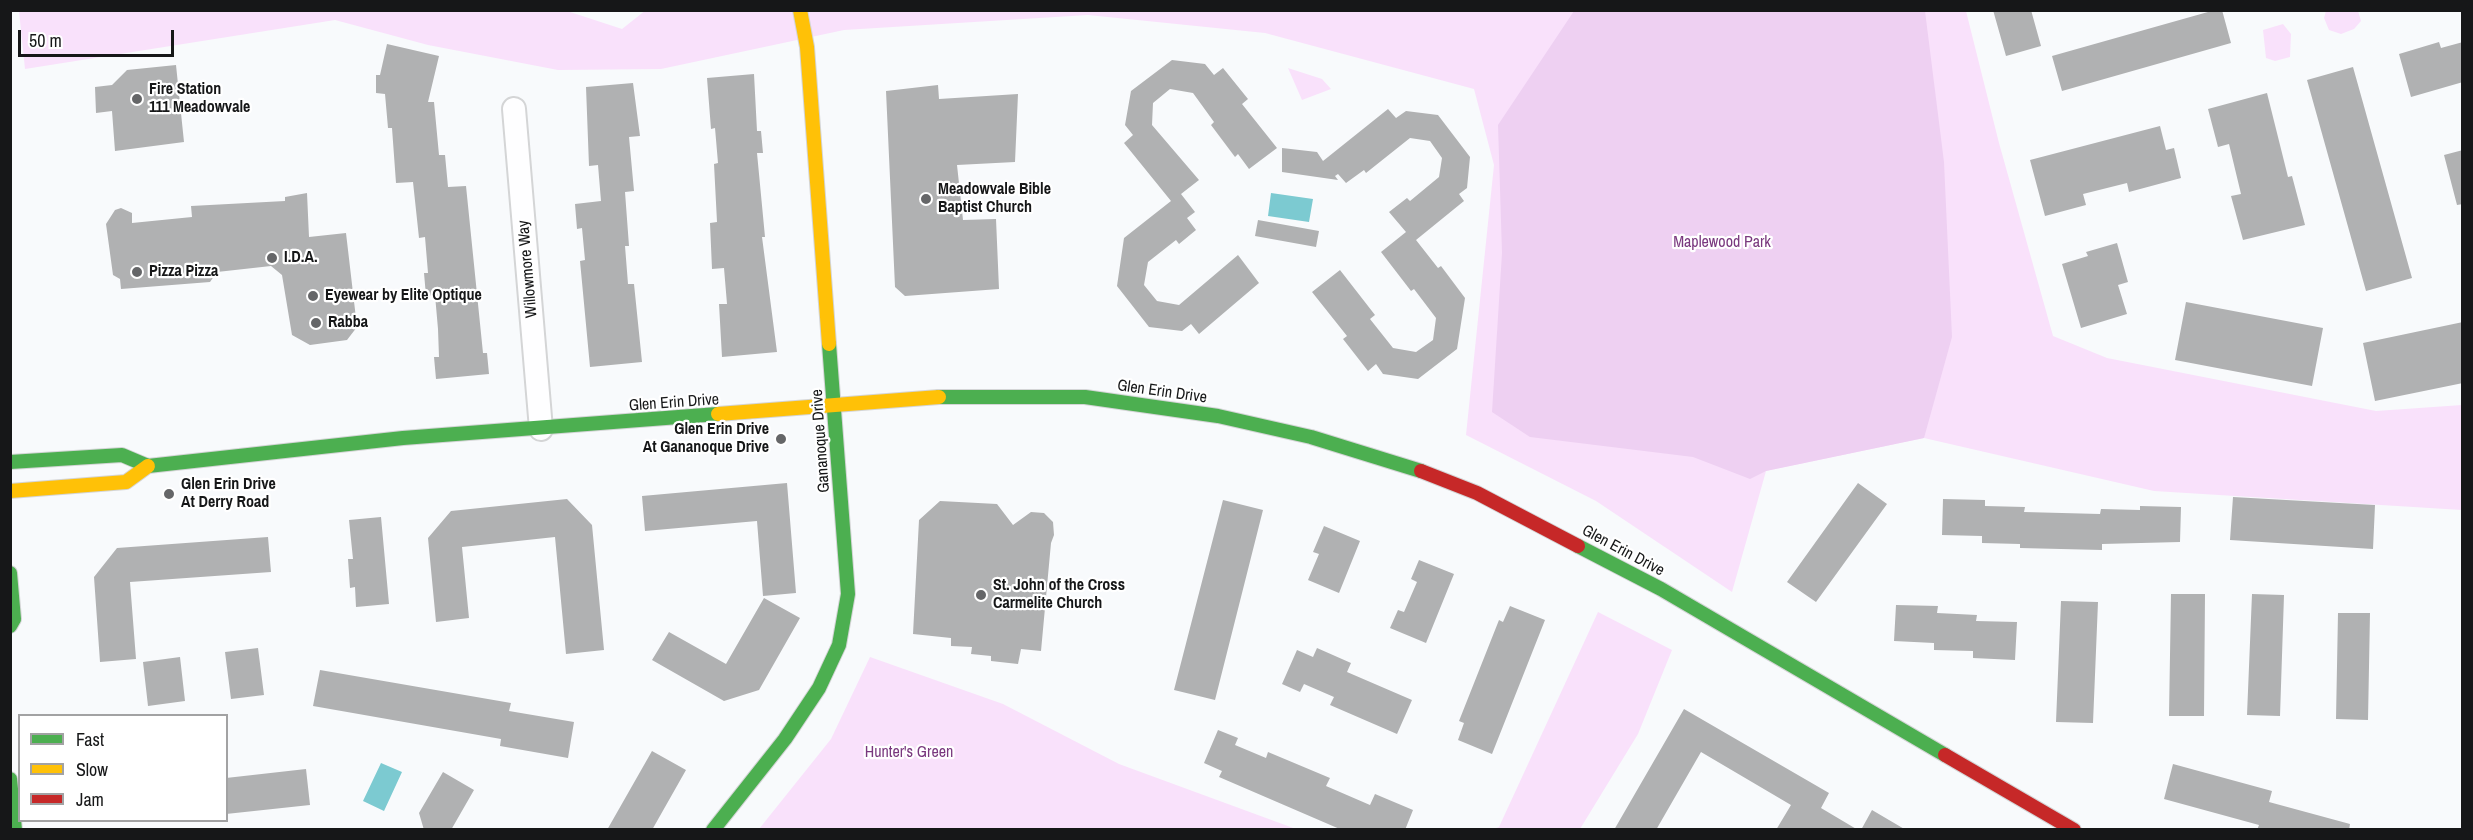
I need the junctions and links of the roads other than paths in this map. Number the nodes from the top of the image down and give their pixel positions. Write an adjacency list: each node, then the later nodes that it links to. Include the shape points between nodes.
1 (800, 10): 3 (street, Gananoque Drive, via 807,46)
2 (514, 109): 4 (street, Willowmore Way)
3 (835, 407): 4 (street, Glen Erin Drive); 12 (street, Gananoque Drive, via 848,594 839,645 825,679 785,739); 13 (street, Glen Erin Drive, via 943,398 1085,398 1218,416 1311,437 1407,465 1478,493 1661,589)
4 (542, 429): 6 (street, Glen Erin Drive, via 404,438)
5 (10, 462): 6 (street, Glen Erin Drive, via 122,455)
6 (148, 466): 7 (street, Glen Erin Drive, via 126,482)
7 (10, 491)
8 (10, 573): 9 (street, via 14,619)
9 (10, 626)
10 (10, 779): 11 (street)
11 (15, 830)
12 (713, 830)
13 (2074, 830)

